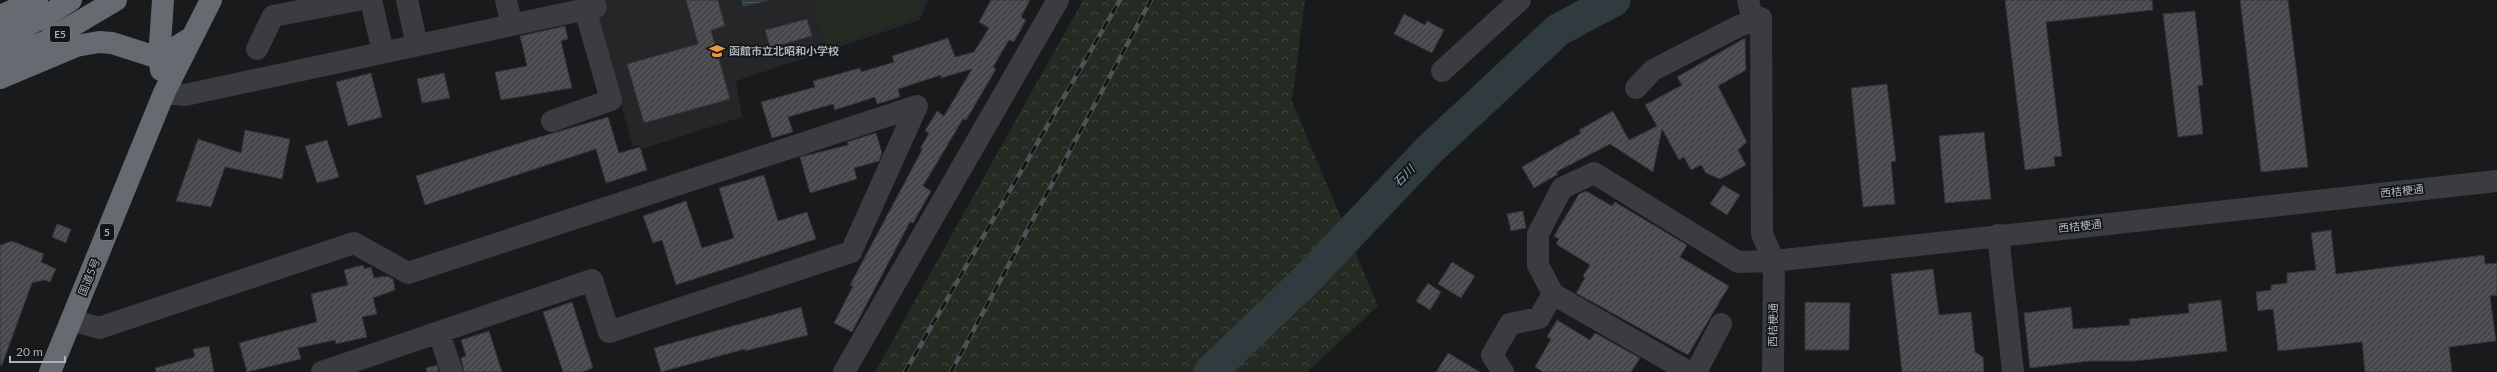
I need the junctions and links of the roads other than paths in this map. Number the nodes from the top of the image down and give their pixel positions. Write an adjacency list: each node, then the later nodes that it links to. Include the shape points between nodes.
1 (37, 0): 13 (highway)
2 (71, 0): 16 (highway, via 43,18)
3 (116, 0): 21 (highway, E5, via 45,42)
4 (163, 0): 22 (highway)
5 (211, 0): 17 (highway, 国道5号 / 5)
6 (358, 0): 19 (street, via 273,16)
7 (371, 0): 20 (street)
8 (407, 0): 18 (street)
9 (506, 0): 15 (street)
10 (1058, 0): 39 (street)
11 (1520, 0): 23 (street)
12 (1748, 0): 14 (street)
13 (0, 16)
14 (1753, 21): 25 (street, via 1653,70); 30 (street, via 1762,18 1762,234)
15 (512, 25): 18 (street); 27 (street, via 590,8 611,100)
16 (0, 36)
17 (194, 36): 22 (highway); 26 (highway, 国道5号 / 5)
18 (417, 45): 20 (street)
19 (257, 49)
20 (383, 52): 26 (street, via 184,95)
21 (0, 57)
22 (159, 58): 24 (highway, via 112,43 99,42 76,46); 26 (highway)
23 (1442, 71)
24 (0, 78)
25 (1636, 88)
26 (164, 93): 32 (highway, 国道5号 / 5)
27 (552, 121)
28 (2497, 181): 29 (street, 西桔梗通)
29 (1998, 235): 30 (street, 西桔梗通); 44 (street)
30 (1774, 261): 31 (street, via 1738,262 1594,173 1562,188 1538,234 1538,265); 43 (street, 西桔梗通)
31 (1553, 294): 40 (street, via 1539,318 1510,324 1492,355); 41 (street)
32 (72, 320): 34 (street, via 99,328 354,244 408,273 917,106 851,252 609,332 592,280); 36 (highway, 国道5号 / 5)
33 (1721, 324): 42 (street)
34 (439, 333): 35 (street); 38 (street)
35 (345, 368): 37 (street)
36 (50, 372)
37 (322, 372)
38 (452, 372)
39 (844, 372)
40 (1503, 372)
41 (1689, 372)
42 (1696, 372)
43 (1773, 372)
44 (2012, 372)

